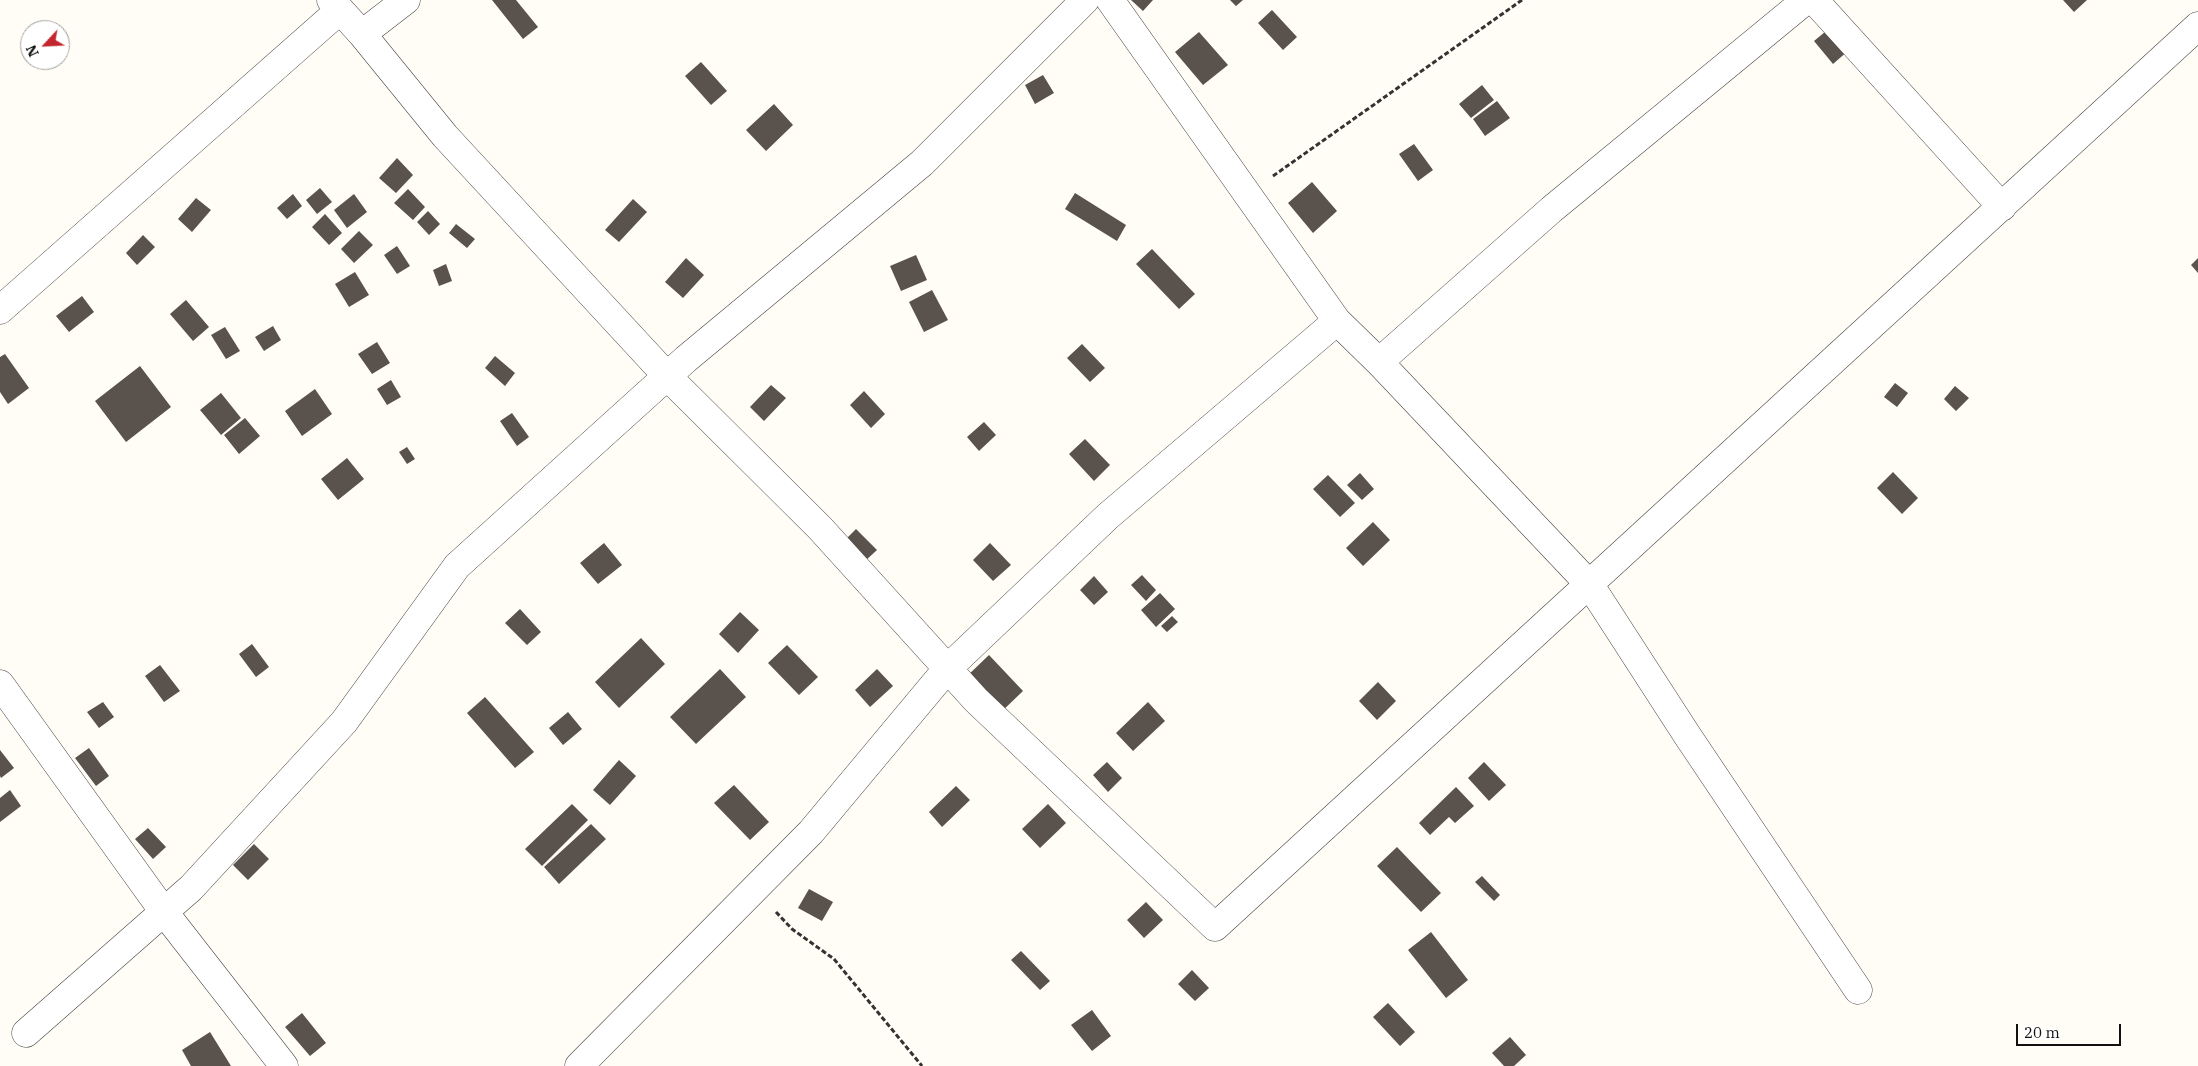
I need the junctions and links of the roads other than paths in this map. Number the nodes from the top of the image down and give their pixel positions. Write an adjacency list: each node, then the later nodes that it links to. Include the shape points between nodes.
1 (406, 0): 8 (street)
2 (1085, 0): 13 (street, via 922,163)
3 (1110, 0): 11 (street)
4 (1806, 0): 12 (street, via 1552,209)
5 (1814, 0): 9 (street)
6 (336, 5): 8 (street); 10 (street)
7 (2198, 26): 9 (street)
8 (362, 34): 13 (street, via 445,136)
9 (2002, 207): 14 (street)
10 (0, 310)
11 (1337, 321): 12 (street); 15 (street, via 1108,516)
12 (1379, 362): 14 (street)
13 (667, 376): 15 (street, via 820,528); 17 (street, via 457,566 344,722 191,888)
14 (1590, 585): 15 (street, via 1215,927); 18 (street)
15 (947, 669): 21 (street, via 811,832)
16 (0, 684): 17 (street)
17 (164, 912): 19 (street); 20 (street)
18 (1858, 990)
19 (26, 1033)
20 (284, 1066)
21 (580, 1066)

